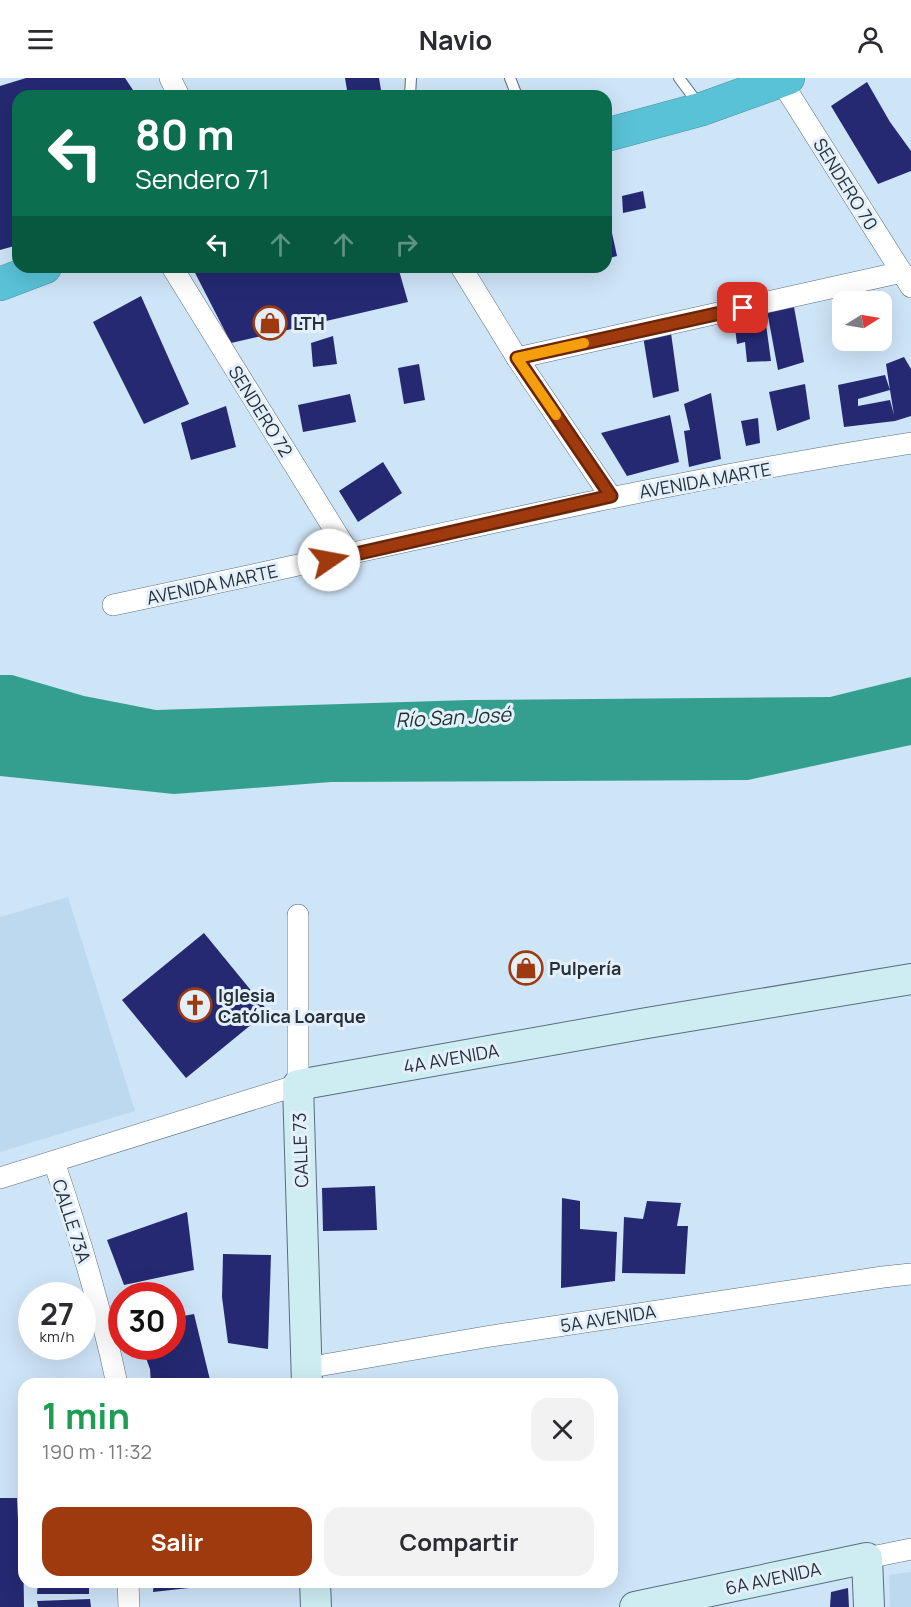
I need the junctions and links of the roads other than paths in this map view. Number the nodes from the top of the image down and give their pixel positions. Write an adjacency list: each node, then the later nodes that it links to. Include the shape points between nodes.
1 (679, 78): 3 (lane)
2 (784, 80): 3 (highway); 8 (street, SENDERO 70)
3 (702, 109): 4 (highway)
4 (612, 133)
5 (29, 273): 9 (highway)
6 (175, 273): 13 (street, SENDERO 72)
7 (465, 273): 10 (street)
8 (907, 280): 10 (street)
9 (0, 284)
10 (517, 358): 12 (street)
11 (911, 443): 12 (street, AVENIDA MARTE)
12 (611, 496): 13 (street, AVENIDA MARTE)
13 (350, 555): 14 (street, AVENIDA MARTE)
14 (113, 605)
15 (298, 915): 17 (street, CALLE 73)
16 (911, 979): 17 (street, 4A AVENIDA)
17 (298, 1085): 18 (street, 4A AVENIDA); 21 (street, CALLE 73)
18 (54, 1162): 19 (street, 4A AVENIDA); 22 (street, CALLE 73A, via 105,1327)
19 (0, 1178)
20 (911, 1274): 21 (street, 5A AVENIDA, via 485,1337)
21 (307, 1376)
22 (116, 1378)
23 (911, 1549): 24 (street, 6A AVENIDA)
24 (867, 1558): 29 (street, 6A AVENIDA); 30 (street)
25 (128, 1588): 27 (street)
26 (315, 1588): 28 (street)
27 (129, 1607)
28 (316, 1607)
29 (635, 1607)
30 (869, 1607)

